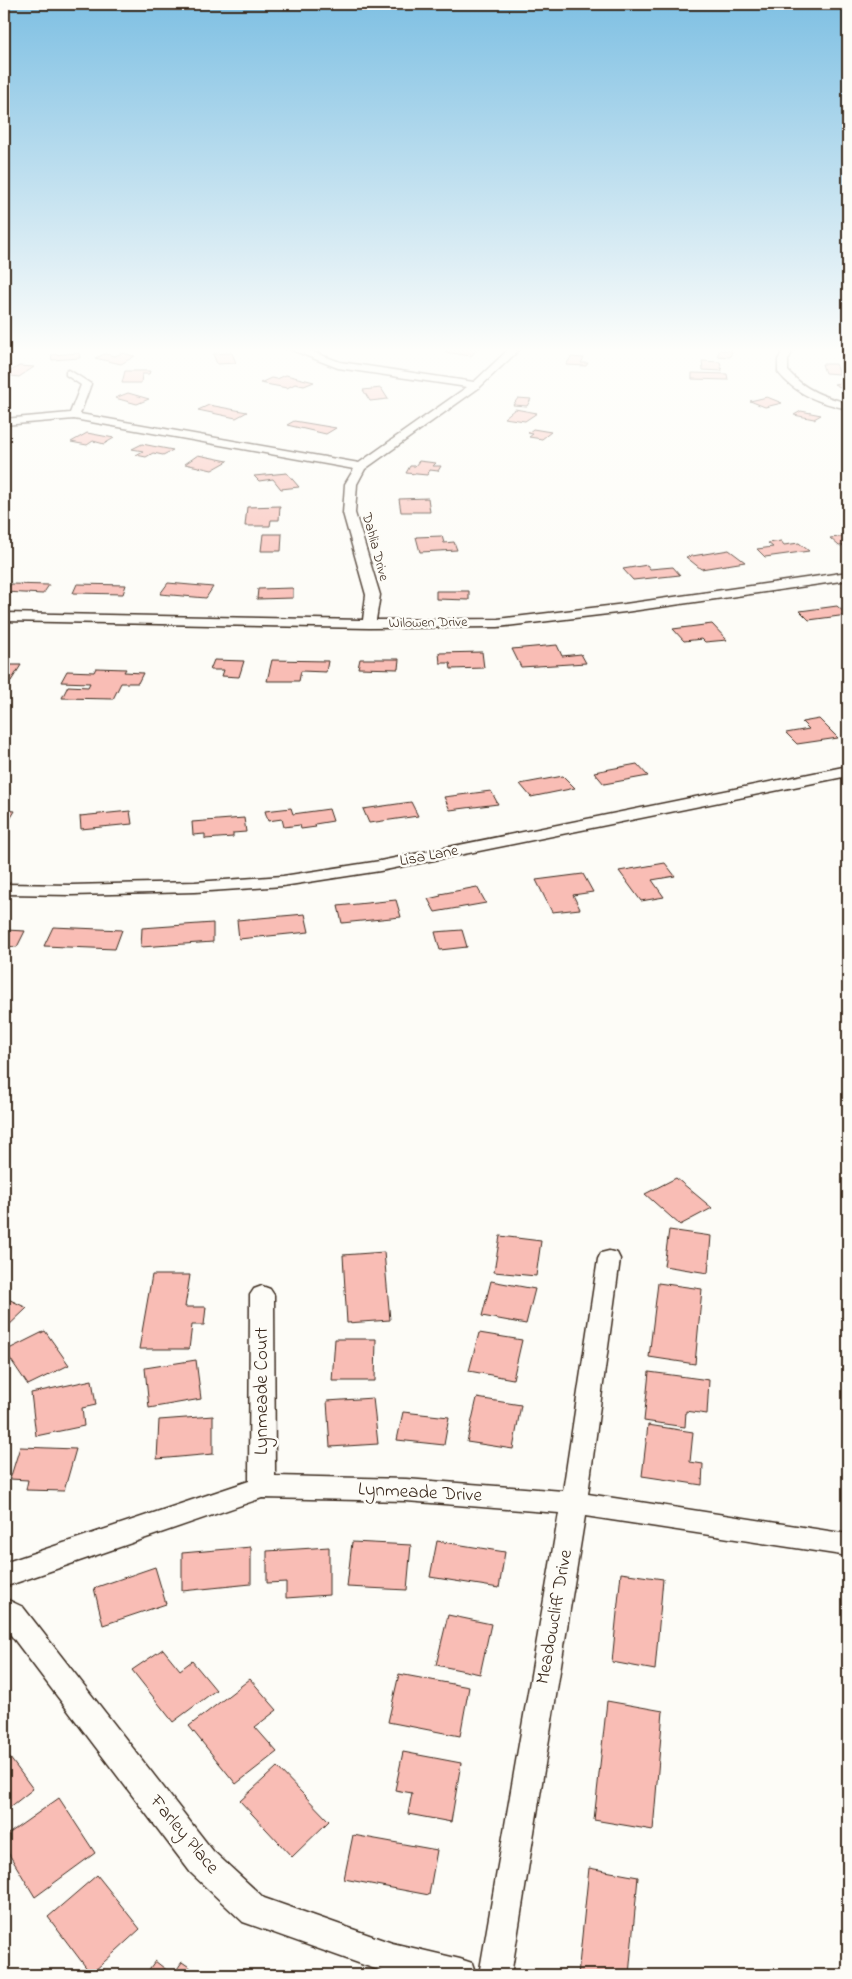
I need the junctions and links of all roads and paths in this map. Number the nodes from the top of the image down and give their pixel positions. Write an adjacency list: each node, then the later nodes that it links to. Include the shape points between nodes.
1 (211, 440): 3 (street)
2 (398, 440): 3 (street, Dahlia Drive)
3 (361, 467): 6 (street, Dahlia Drive, via 349,495 350,513 372,595)
4 (848, 576): 6 (street, Wilowen Drive, via 498,623)
5 (4, 617): 6 (street, Wilowen Drive)
6 (369, 624)
7 (848, 771): 8 (street, Lisa Lane, via 380,866 283,881 71,890)
8 (4, 889)
9 (609, 1259): 12 (street, Meadowcliff Drive)
10 (262, 1295): 11 (street, Lynmeade Court)
11 (262, 1487): 12 (street, Lynmeade Drive, via 406,1490); 14 (street, Lynmeade Drive)
12 (574, 1503): 13 (street, Lynmeade Drive); 17 (street, Meadowcliff Drive)
13 (848, 1545)
14 (4, 1575)
15 (4, 1610): 16 (street, Farley Place, via 13,1616 202,1862 254,1911 392,1959)
16 (460, 1975)
17 (495, 1975)

